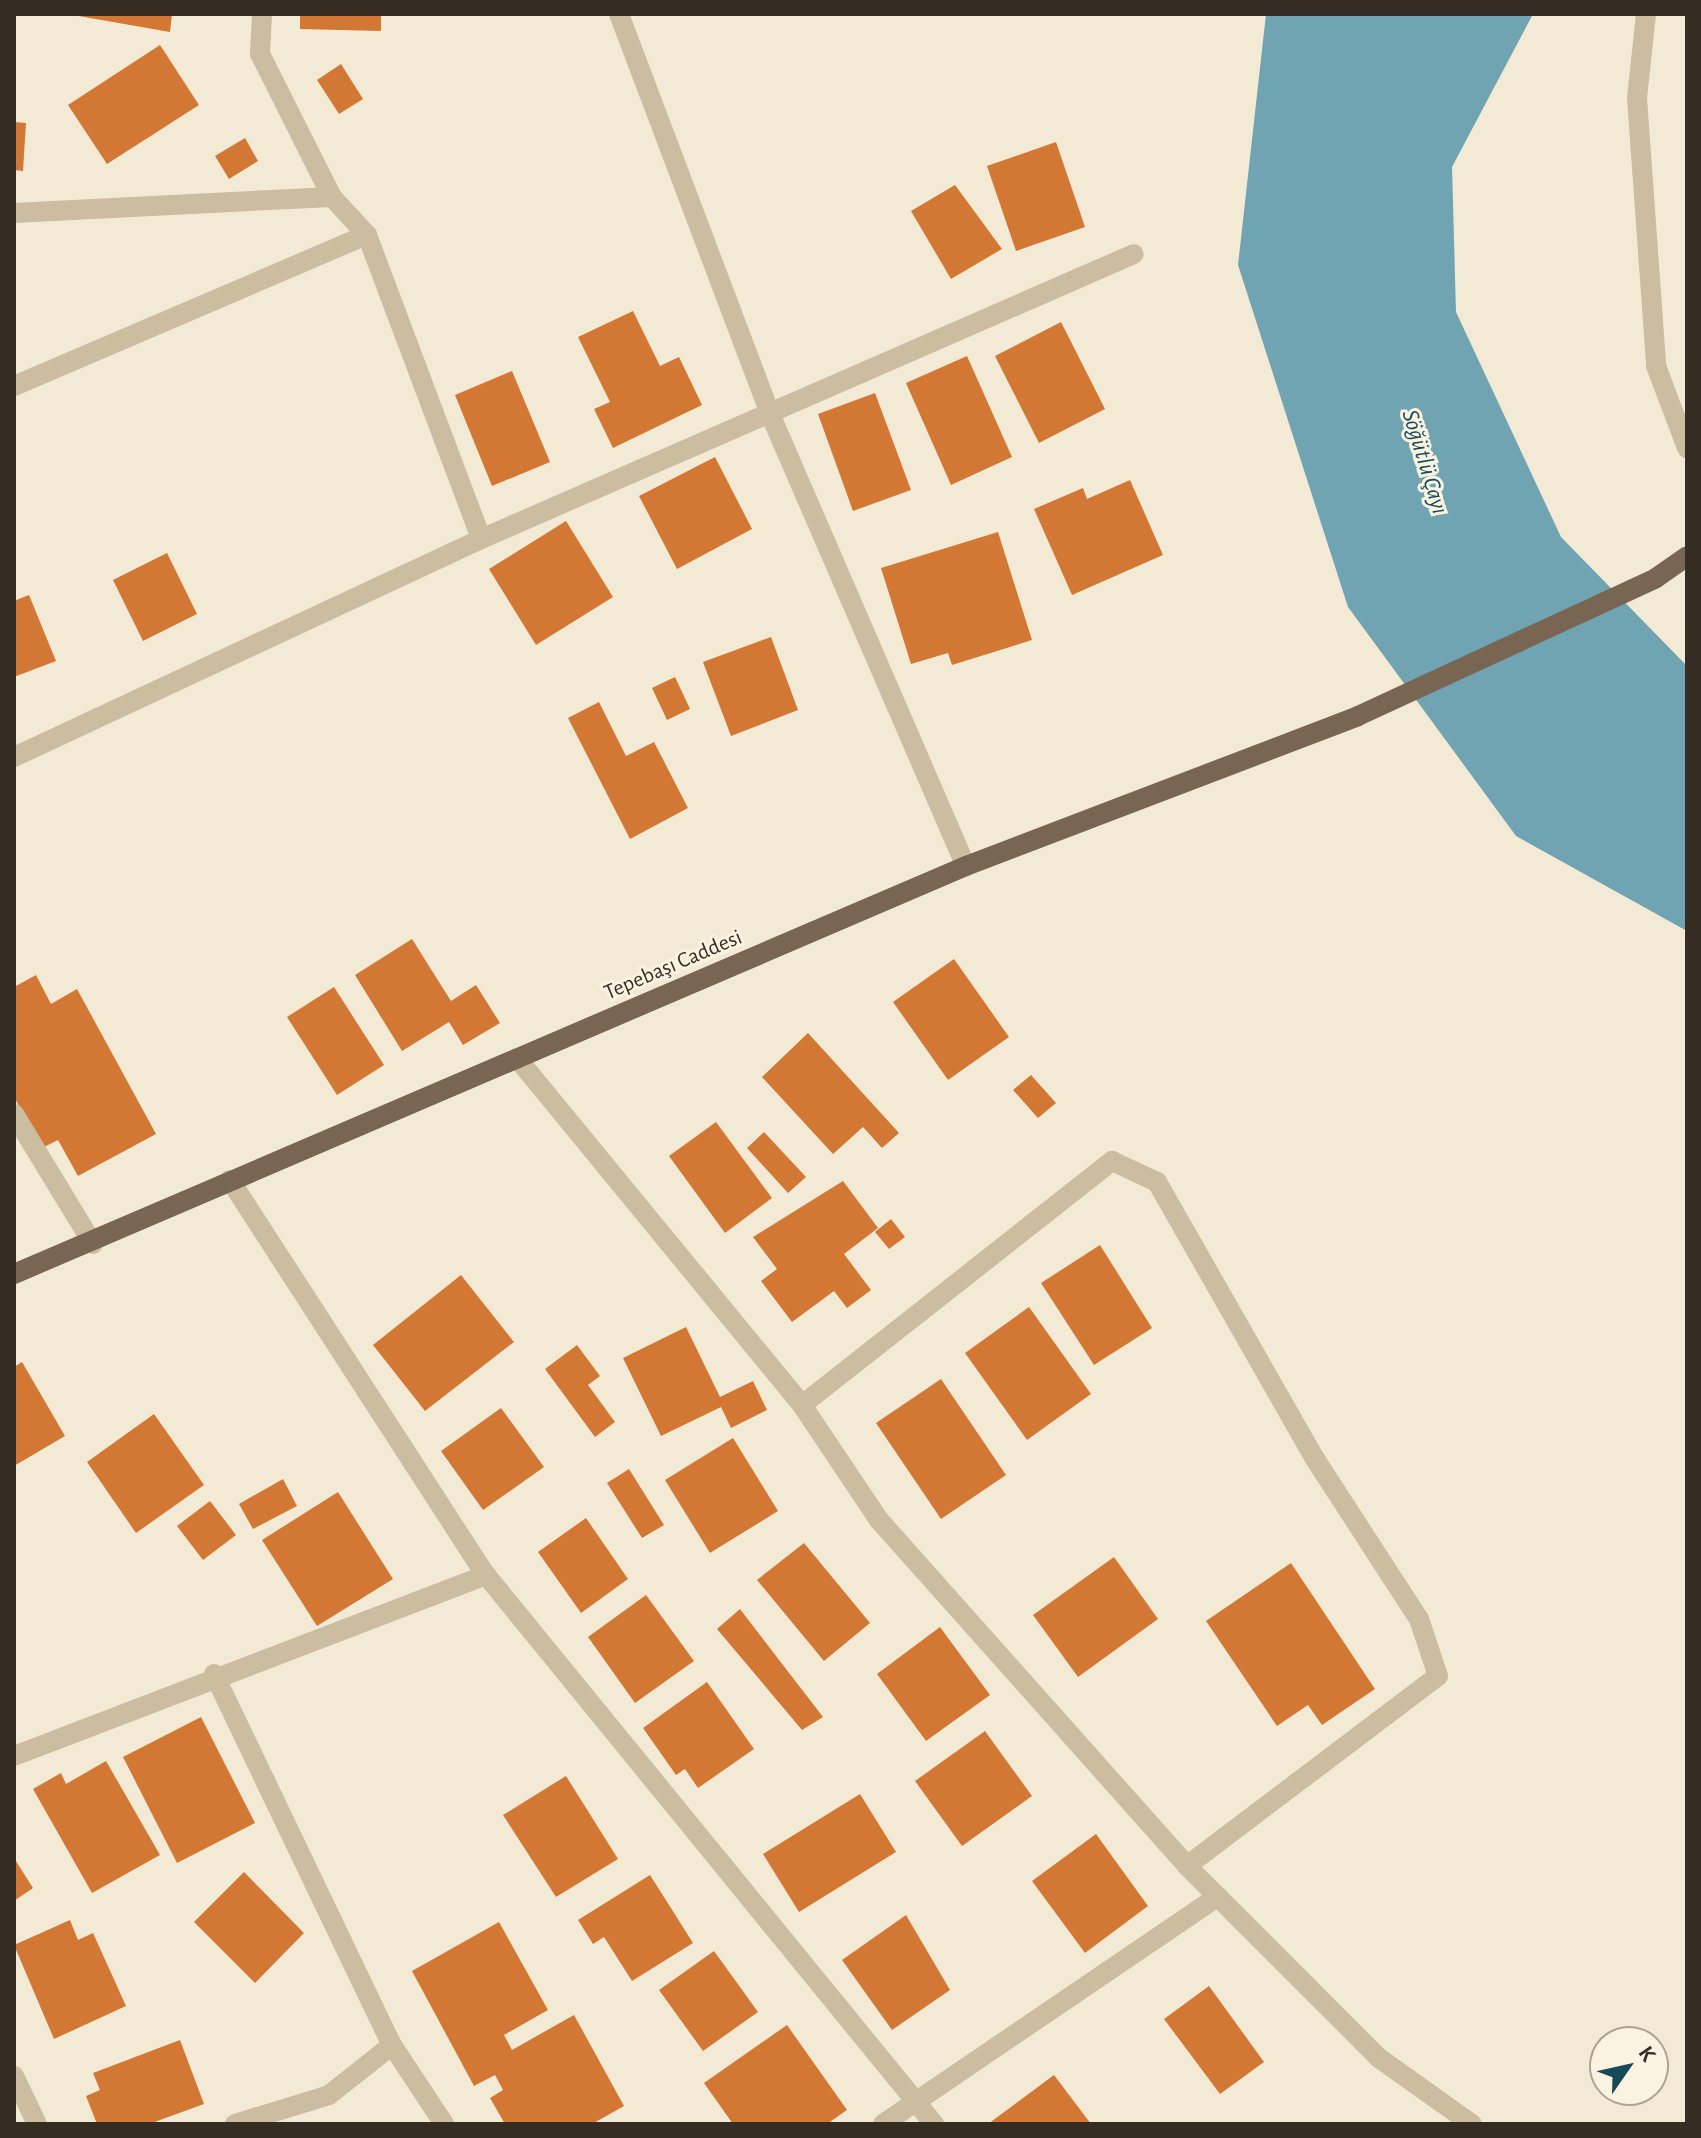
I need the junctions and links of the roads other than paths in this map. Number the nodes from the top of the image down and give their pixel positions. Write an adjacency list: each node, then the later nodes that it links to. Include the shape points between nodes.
1 (262, 14): 4 (street, via 260,54)
2 (619, 14): 9 (street)
3 (1646, 14): 10 (street, via 1637,98 1656,366)
4 (332, 197): 5 (street); 6 (street)
5 (14, 213)
6 (367, 235): 8 (street); 11 (street)
7 (1134, 254): 9 (street)
8 (14, 386)
9 (771, 416): 11 (street); 14 (street)
10 (1687, 448)
11 (481, 539): 13 (street)
12 (1687, 556): 14 (main road, Tepebaşı Caddesi, via 1656,578 1358,716)
13 (14, 757)
14 (966, 866): 15 (main road, Tepebaşı Caddesi)
15 (517, 1058): 17 (main road, Tepebaşı Caddesi); 20 (street)
16 (14, 1114): 18 (street)
17 (230, 1180): 18 (main road, Tepebaşı Caddesi); 21 (street)
18 (93, 1244): 19 (main road, Tepebaşı Caddesi)
19 (14, 1274)
20 (802, 1405): 24 (street, via 879,1520); 24 (street, via 1112,1161 1157,1182 1315,1459 1419,1619 1438,1676)
21 (486, 1575): 22 (street); 28 (street, via 588,1708)
22 (214, 1674): 23 (street); 26 (street)
23 (14, 1756)
24 (1187, 1866): 25 (street)
25 (1218, 1896): 28 (street); 34 (street, via 1379,2058)
26 (392, 2045): 30 (street, via 329,2095); 31 (street)
27 (14, 2076): 29 (street)
28 (919, 2104): 32 (street); 33 (street)
29 (37, 2124)
30 (235, 2124)
31 (444, 2124)
32 (883, 2124)
33 (934, 2124)
34 (1472, 2124)

